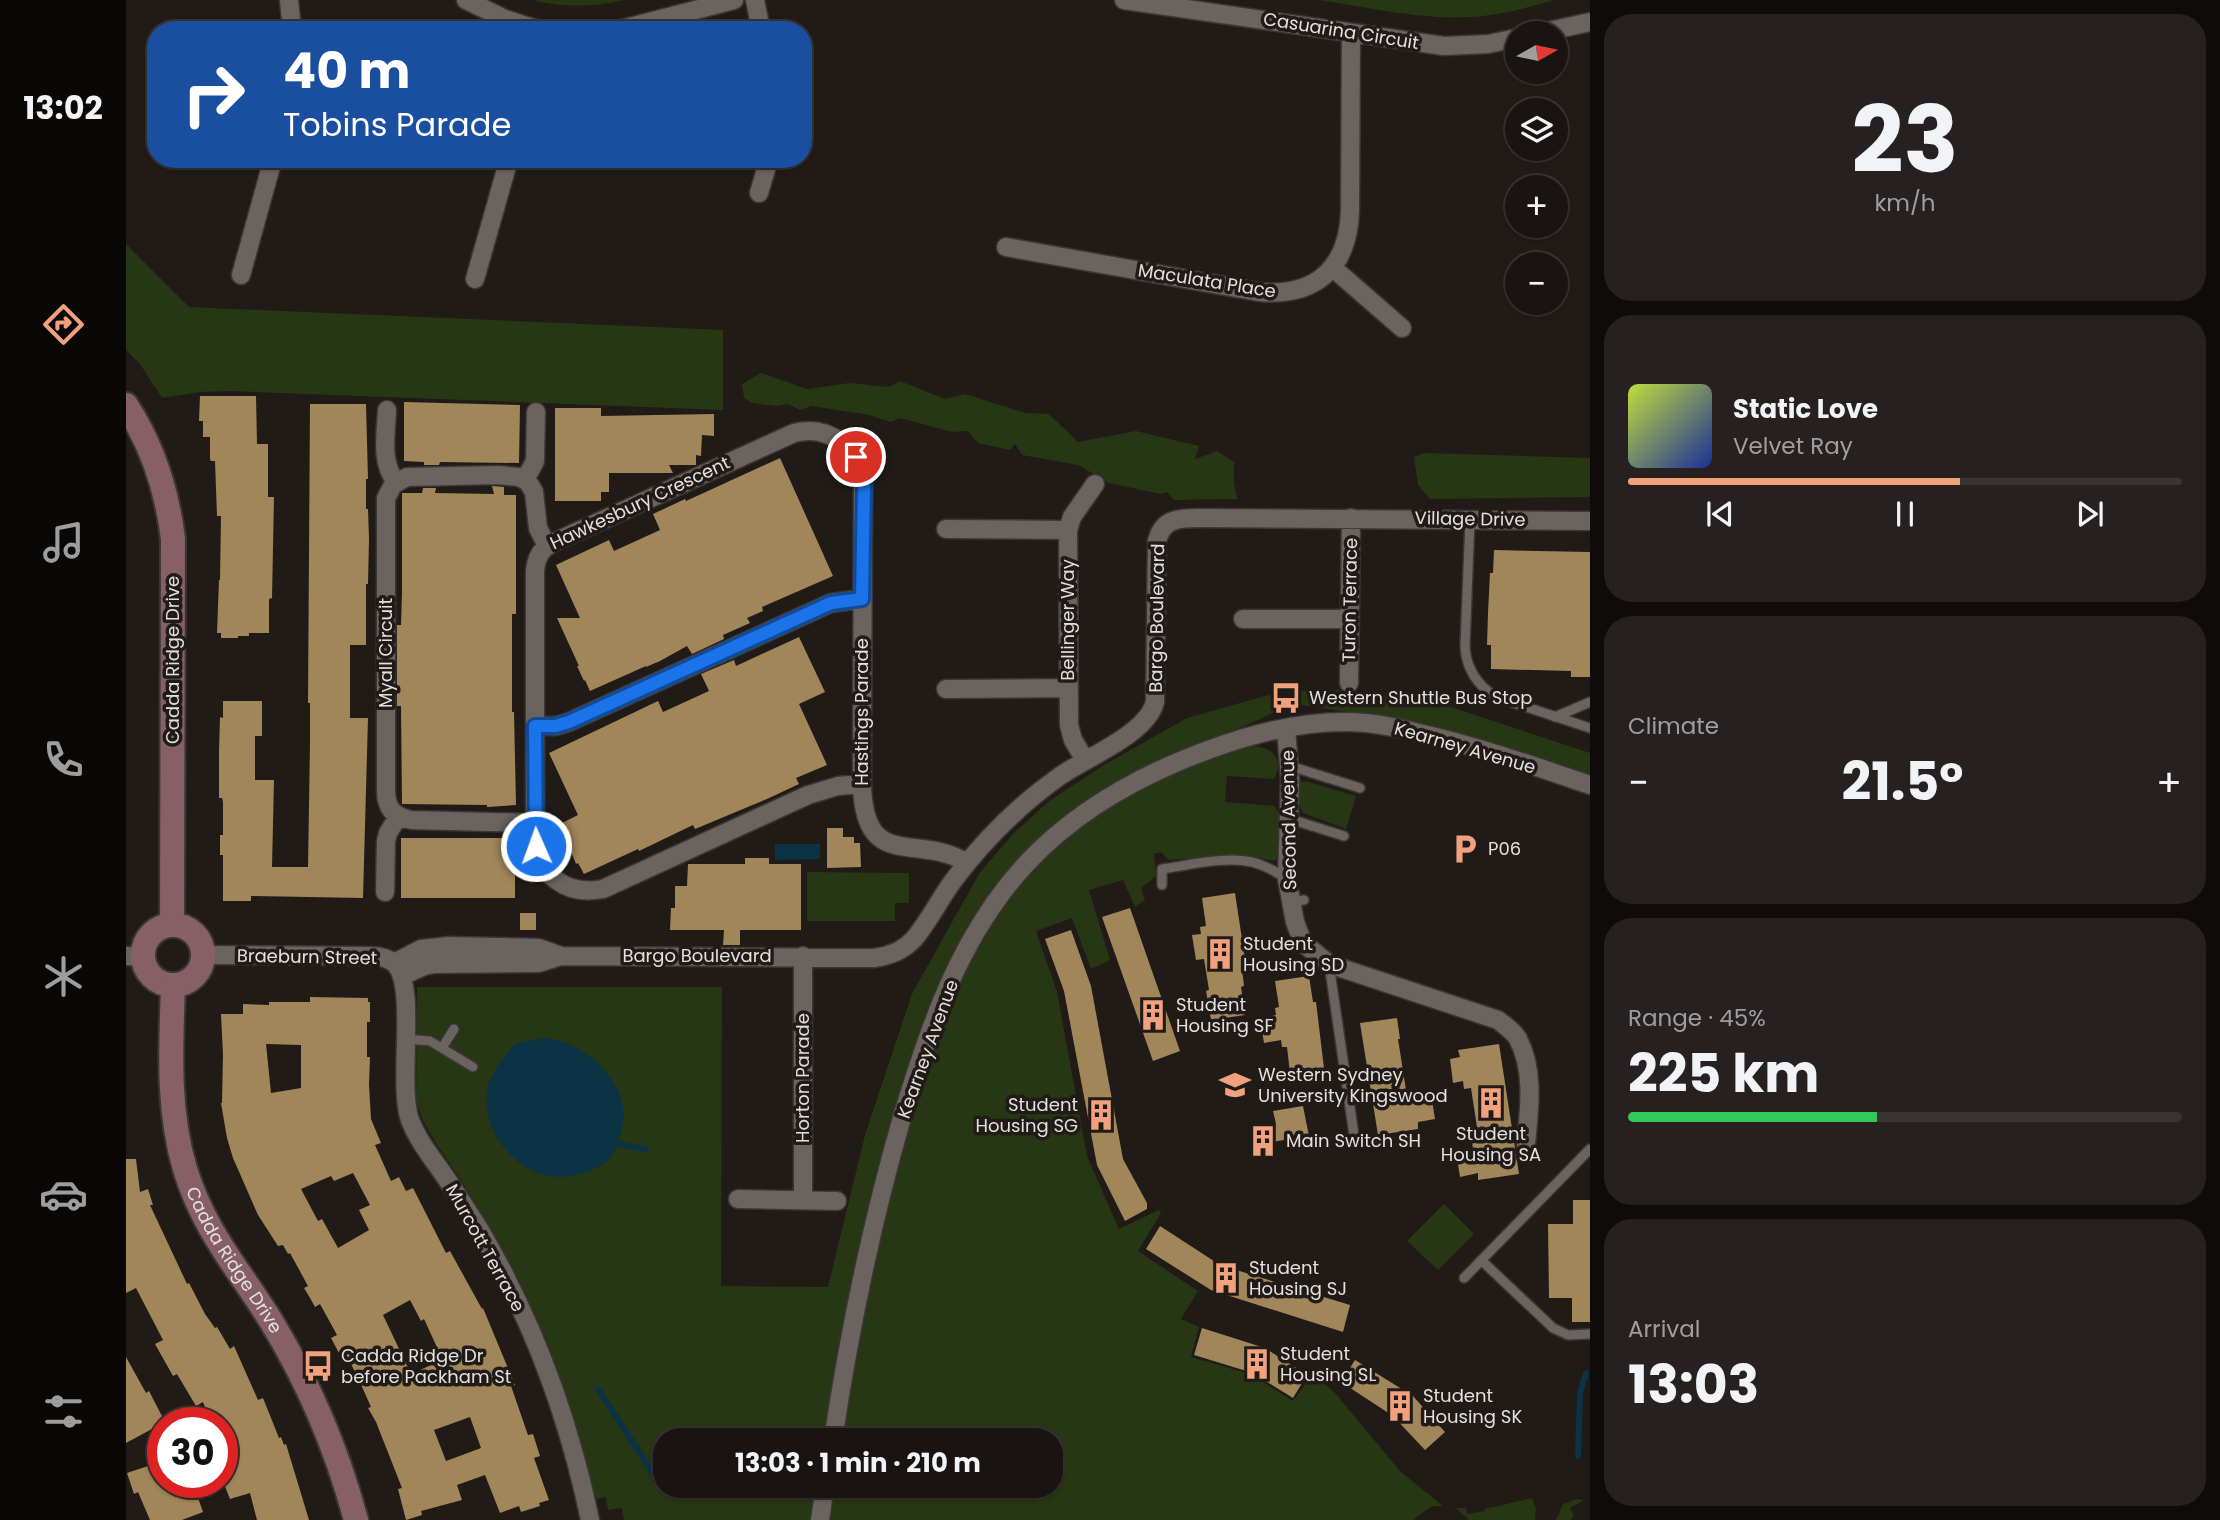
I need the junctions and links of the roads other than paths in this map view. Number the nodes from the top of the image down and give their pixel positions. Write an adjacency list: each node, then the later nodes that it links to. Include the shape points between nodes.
1 (289, 0): 6 (street)
2 (466, 0): 7 (street)
3 (734, 0): 8 (street)
4 (755, 0): 9 (street)
5 (1124, 0): 12 (street, Casuarina Circuit)
6 (291, 21)
7 (511, 21)
8 (653, 21)
9 (759, 21)
10 (1590, 23): 11 (street)
11 (1568, 27)
12 (1351, 33): 13 (street, Casuarina Circuit, via 1444,46); 19 (street, via 1350,218 1345,244)
13 (1505, 40)
14 (271, 168): 20 (street)
15 (506, 168): 21 (street)
16 (766, 168): 17 (street)
17 (759, 193)
18 (1006, 247): 19 (street, Maculata Place, via 1275,293 1311,285)
19 (1333, 268): 22 (street)
20 (241, 275)
21 (475, 279)
22 (1402, 328)
23 (126, 405): 60 (street, Cadda Ridge Drive, via 159,472 173,539)
24 (387, 410): 28 (street, via 385,458)
25 (536, 412): 27 (street, via 535,461)
26 (815, 431): 35 (street, Hawkesbury Crescent, via 787,435); 36 (street, Hastings Parade, via 840,440 861,468)
27 (522, 479): 28 (street, via 498,475 407,477); 35 (street, via 534,492 538,528)
28 (396, 482): 52 (street, Myall Circuit, via 386,498 386,791 389,808)
29 (1095, 484): 34 (street, Bellinger Way)
30 (1350, 518): 31 (street, Village Drive); 38 (street, Turon Terrace); 47 (street, Bargo Boulevard, via 1181,518 1165,525 1157,541 1154,707 1141,726)
31 (1470, 519): 32 (street, Village Drive); 43 (lane, via 1465,646 1469,667 1483,688 1496,697)
32 (1590, 521)
33 (946, 529): 34 (street)
34 (1068, 530): 40 (street, Bellinger Way)
35 (547, 546): 44 (street, Hawkesbury Crescent, via 537,556 535,571)
36 (862, 599): 44 (street, via 831,603 569,722); 49 (street, Hastings Parade)
37 (1243, 619): 38 (street)
38 (1350, 619): 39 (street, Turon Terrace)
39 (1349, 682)
40 (1068, 688): 41 (street); 47 (street, Bellinger Way, via 1069,730)
41 (946, 689)
42 (1590, 702): 43 (lane)
43 (1555, 717): 45 (lane)
44 (535, 726): 54 (street, Hawkesbury Crescent)
45 (1590, 727)
46 (1286, 728): 48 (street, Second Avenue); 50 (street, Kearney Avenue, via 1348,722 1389,726 1452,740); 80 (street, Kearney Avenue, via 1222,744 1167,767 1079,816 1026,863 978,928 936,1017 895,1141 846,1353)
47 (1085, 761): 56 (street, Bargo Boulevard, via 1016,811)
48 (1290, 766): 51 (lane); 53 (street, Second Avenue)
49 (862, 784): 54 (street, Hawkesbury Crescent, via 819,790 612,885 589,891 563,885 544,867); 56 (street, Hastings Parade, via 866,818 882,838 903,847 948,853)
50 (1590, 785)
51 (1360, 788)
52 (398, 817): 54 (street); 59 (street, via 386,841)
53 (1290, 819): 55 (lane); 57 (street, Second Avenue)
54 (534, 823)
55 (1344, 836)
56 (967, 863): 62 (street, Bargo Boulevard, via 922,930 897,952 874,958)
57 (1287, 879): 58 (lane, via 1267,867 1233,860 1162,869); 64 (street, Second Avenue, via 1297,901 1303,943)
58 (1162, 885)
59 (385, 892)
60 (172, 925): 61 (street, via 190,930); 63 (street, via 150,935)
61 (203, 955): 65 (street, Braeburn Street, via 369,956 384,958); 66 (street, via 194,976)
62 (803, 956): 65 (street, Bargo Boulevard, via 561,956 540,963 434,964); 75 (street, Horton Parade)
63 (134, 957): 66 (street, via 156,980)
64 (1329, 964): 71 (lane); 72 (street, Second Avenue, via 1498,1020 1510,1030 1518,1038 1529,1082)
65 (398, 970): 68 (street, Murcott Terrace, via 405,995)
66 (173, 985): 82 (street, Cadda Ridge Drive, via 171,1092 185,1170 210,1229 306,1384 333,1446)
67 (454, 1029): 69 (lane)
68 (405, 1039): 69 (lane, via 424,1040); 83 (street, Murcott Terrace, via 410,1118 420,1141 481,1233 519,1306 564,1421)
69 (442, 1048): 70 (lane)
70 (473, 1067)
71 (1354, 1135)
72 (1526, 1144)
73 (1590, 1149): 77 (lane)
74 (738, 1199): 75 (street)
75 (803, 1199): 76 (street)
76 (837, 1201)
77 (1482, 1260): 78 (lane); 79 (lane, via 1553,1328 1568,1335)
78 (1464, 1278)
79 (1590, 1335)
80 (834, 1428)
81 (823, 1498): 84 (street)
82 (356, 1520)
83 (590, 1520)
84 (820, 1520)

